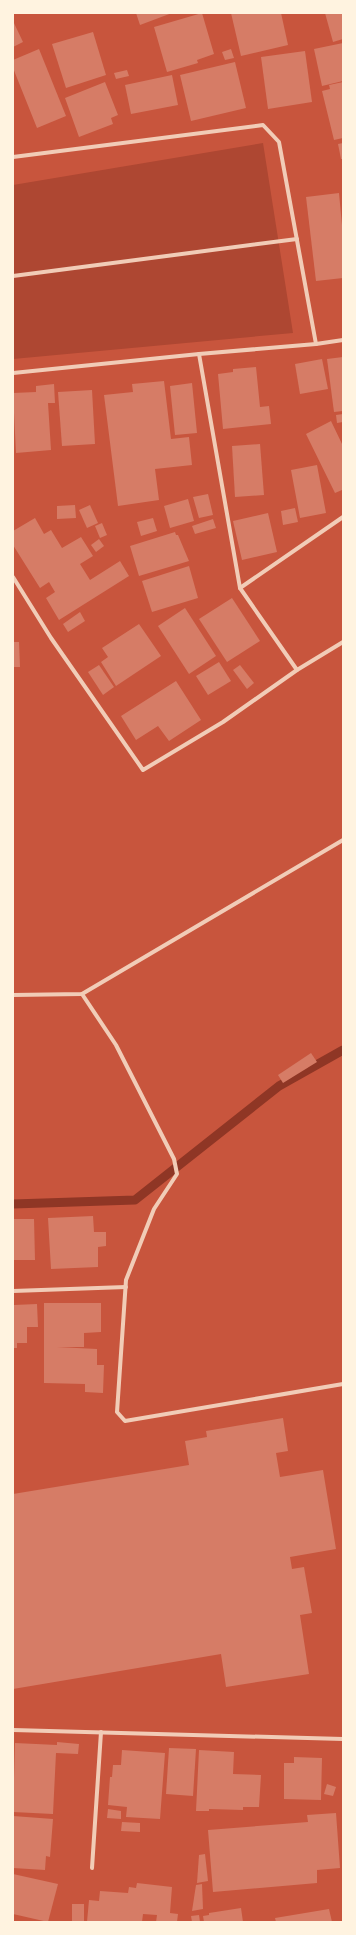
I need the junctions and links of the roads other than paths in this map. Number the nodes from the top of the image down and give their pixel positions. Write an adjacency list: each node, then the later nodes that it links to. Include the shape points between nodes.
1 (13, 157): 2 (street, via 263,125 278,142)
2 (296, 240): 3 (street); 5 (street)
3 (13, 276)
4 (343, 340): 5 (street)
5 (316, 344): 6 (street)
6 (199, 354): 7 (street); 10 (street)
7 (13, 373)
8 (343, 517): 10 (street)
9 (13, 577): 12 (street, via 51,638 142,770 223,722)
10 (240, 588): 12 (street)
11 (343, 642): 12 (street)
12 (297, 670)
13 (343, 840): 14 (street)
14 (82, 994): 15 (street); 16 (street, via 116,1046 174,1159 177,1174 154,1209 126,1280)
15 (13, 995)
16 (126, 1287): 17 (street); 18 (street, via 117,1412 125,1421)
17 (13, 1291)
18 (343, 1384)
19 (13, 1730): 20 (street)
20 (100, 1732): 21 (street); 22 (street)
21 (343, 1739)
22 (92, 1868)

